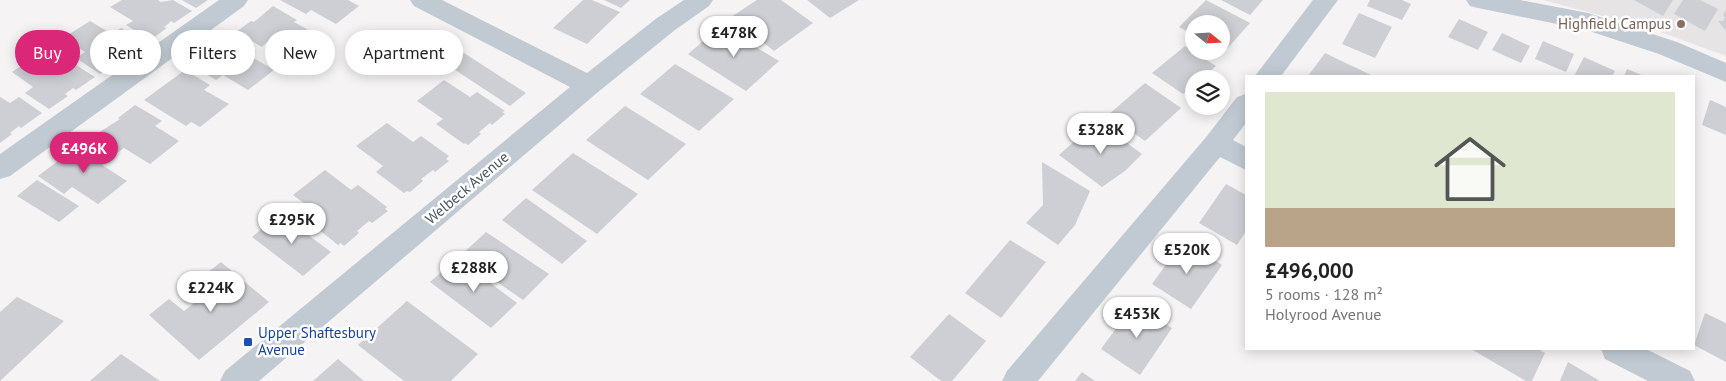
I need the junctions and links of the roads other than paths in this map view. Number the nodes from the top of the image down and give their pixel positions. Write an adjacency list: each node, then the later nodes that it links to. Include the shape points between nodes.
1 (236, 0): 12 (street)
2 (422, 0): 8 (street)
3 (701, 0): 8 (street, Welbeck Avenue)
4 (1326, 0): 7 (street)
5 (1478, 0): 6 (street, via 1588,22 1668,48)
6 (1726, 73)
7 (1268, 75)
8 (589, 86): 14 (street, Welbeck Avenue)
9 (1245, 105): 10 (street)
10 (1216, 143): 11 (street); 15 (street)
11 (1245, 158)
12 (0, 168)
13 (1618, 350): 16 (street)
14 (236, 381)
15 (1018, 381)
16 (1679, 381)

